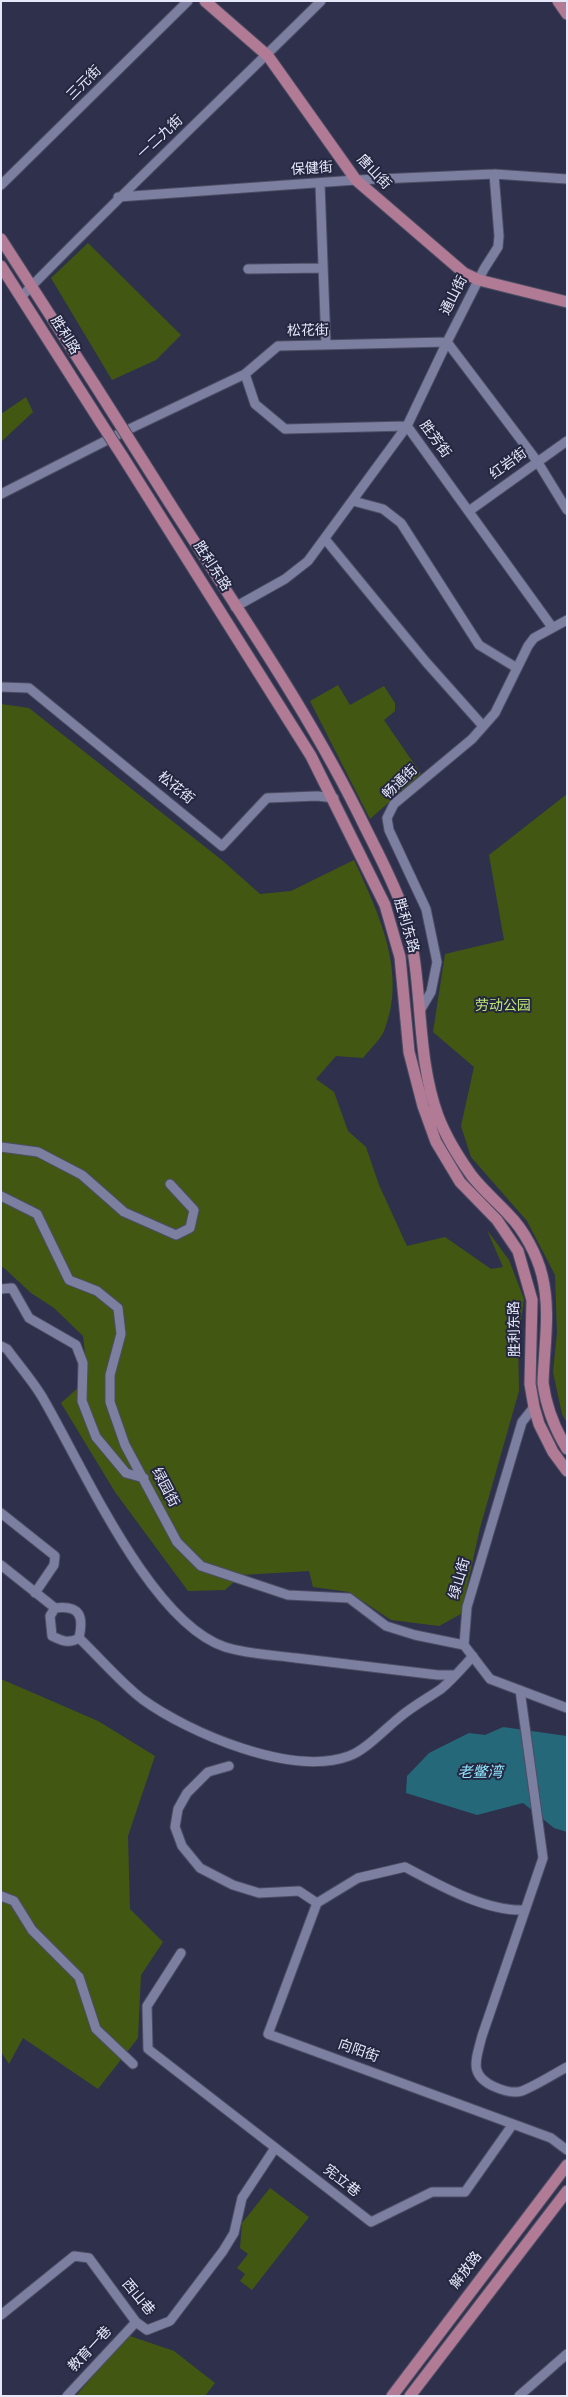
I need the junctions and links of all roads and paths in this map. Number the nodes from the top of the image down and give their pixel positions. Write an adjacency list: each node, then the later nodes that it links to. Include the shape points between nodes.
1 (188, 1): 11 (street, 三元街)
2 (205, 1): 6 (main road, 唐山街)
3 (321, 1): 6 (street, 一二九街)
4 (558, 1): 5 (main road)
5 (567, 14)
6 (268, 56): 9 (main road, 唐山街); 12 (street, 一二九街)
7 (494, 174): 8 (street, 保健街); 9 (street, 保健街); 17 (street, 通山街, via 498,247)
8 (567, 179)
9 (356, 180): 10 (street, 保健街); 17 (main road, 唐山街, via 464,273)
10 (320, 184): 12 (street, 保健街); 15 (street)
11 (1, 186)
12 (118, 197): 18 (street, 一二九街)
13 (1, 239): 18 (main road, 胜利路)
14 (1, 266): 19 (main road, 胜利路)
15 (323, 268): 16 (street); 22 (street)
16 (248, 269)
17 (479, 280): 20 (main road, 唐山街); 21 (street, 通山街)
18 (32, 286): 19 (street, 一二九街); 33 (main road, 胜利路, bridge)
19 (22, 297): 24 (main road, 胜利路)
20 (567, 302)
21 (446, 342): 22 (street, 松花街); 25 (street, 通山街); 27 (street)
22 (326, 345): 23 (street, 松花街, via 278,346)
23 (245, 374): 25 (street, 胜芳街, via 255,404 286,429); 28 (street, 松花街)
24 (101, 423): 39 (main road, 胜利东路, bridge, via 238,636)
25 (407, 426): 29 (street, 通山街); 31 (street, 胜芳街)
26 (567, 442): 27 (street, 红岩街)
27 (537, 461): 30 (street); 31 (street, 红岩街)
28 (1, 494)
29 (353, 501): 32 (street, 通山街); 36 (street, via 383,509 401,523 479,645)
30 (567, 510)
31 (469, 511): 35 (street, 胜芳街)
32 (325, 539): 33 (street, 通山街, via 296,571); 38 (street)
33 (235, 607): 40 (main road, 胜利路, via 322,744 387,873 411,938)
34 (567, 620): 35 (street, 畅通街)
35 (552, 627): 36 (street, 畅通街, via 534,638)
36 (517, 668): 38 (street, 畅通街, via 495,712)
37 (1, 687): 39 (street, 松花街, via 29,688 222,846 267,798)
38 (483, 726): 40 (street, 畅通街, via 472,739 394,804 387,818 389,830 426,909 437,962 431,992)
39 (334, 798): 46 (main road, 胜利东路, via 386,905 400,957 409,1052 422,1106 436,1142 460,1182 498,1220 518,1251 532,1300 530,1384)
40 (421, 1009): 47 (main road, 胜利路, via 423,1045 439,1117 473,1177 521,1231 541,1272 547,1297 545,1396)
41 (1, 1147): 42 (street, via 38,1152 74,1170 124,1212 176,1236 190,1228 194,1210)
42 (170, 1184)
43 (1, 1196): 49 (street, 绿园街, via 37,1214 69,1280 97,1291 118,1308 121,1334 110,1375 110,1402 125,1445)
44 (1, 1289): 49 (street, via 12,1288 29,1318 76,1345 83,1363 82,1401 96,1438 126,1473)
45 (1, 1346): 57 (street, via 40,1394 111,1522 151,1583 182,1621 202,1636 226,1647 270,1654)
46 (534, 1407): 48 (main road, 胜利东路, via 553,1452); 55 (street, 绿山街, via 522,1422 466,1607)
47 (567, 1449)
48 (567, 1471)
49 (144, 1478): 55 (street, 绿园街, via 177,1542 201,1566 288,1594 349,1598 386,1626)
50 (1, 1513): 52 (street, via 55,1556 54,1565)
51 (1, 1565): 52 (street)
52 (35, 1593): 53 (street)
53 (55, 1608): 54 (street, via 68,1606 77,1611 82,1622); 54 (street, via 50,1616 52,1636 73,1642)
54 (79, 1638): 57 (street, via 141,1698 186,1726 240,1749 291,1759 325,1761 350,1756)
55 (464, 1645): 56 (street)
56 (473, 1656): 57 (street); 58 (street, via 490,1680)
57 (455, 1675)
58 (520, 1690): 59 (street); 63 (street, via 543,1858)
59 (567, 1708)
60 (229, 1766): 62 (street, via 208,1772 187,1793 178,1809 175,1827 182,1846 200,1868 233,1885 259,1893 298,1891)
61 (1, 1896): 65 (street, via 14,1901 32,1930 79,1977 96,2029)
62 (318, 1902): 63 (street, via 358,1878 405,1867 452,1891 509,1911); 67 (street, 向阳街, via 268,2034)
63 (525, 1910): 66 (street, via 482,2036 476,2064 478,2077 506,2092 520,2091)
64 (181, 1953): 68 (street, 宪立巷, via 147,2006 148,2048)
65 (133, 2064)
66 (567, 2067)
67 (513, 2124): 68 (street, 宪立巷, via 466,2192 432,2192 371,2222); 69 (street, 向阳街, via 551,2138)
68 (275, 2148): 74 (street, 西山巷, via 242,2198 234,2233 227,2245 170,2321 147,2330)
69 (567, 2150)
70 (567, 2165): 71 (main road, 解放路)
71 (552, 2184): 72 (street); 77 (main road, 解放路)
72 (566, 2194): 78 (main road)
73 (1, 2315): 74 (street, 西山巷, via 74,2256 88,2258)
74 (136, 2322): 76 (street, 教育一巷)
75 (567, 2354): 79 (street)
76 (67, 2396)
77 (392, 2396)
78 (410, 2396)
79 (520, 2396)

